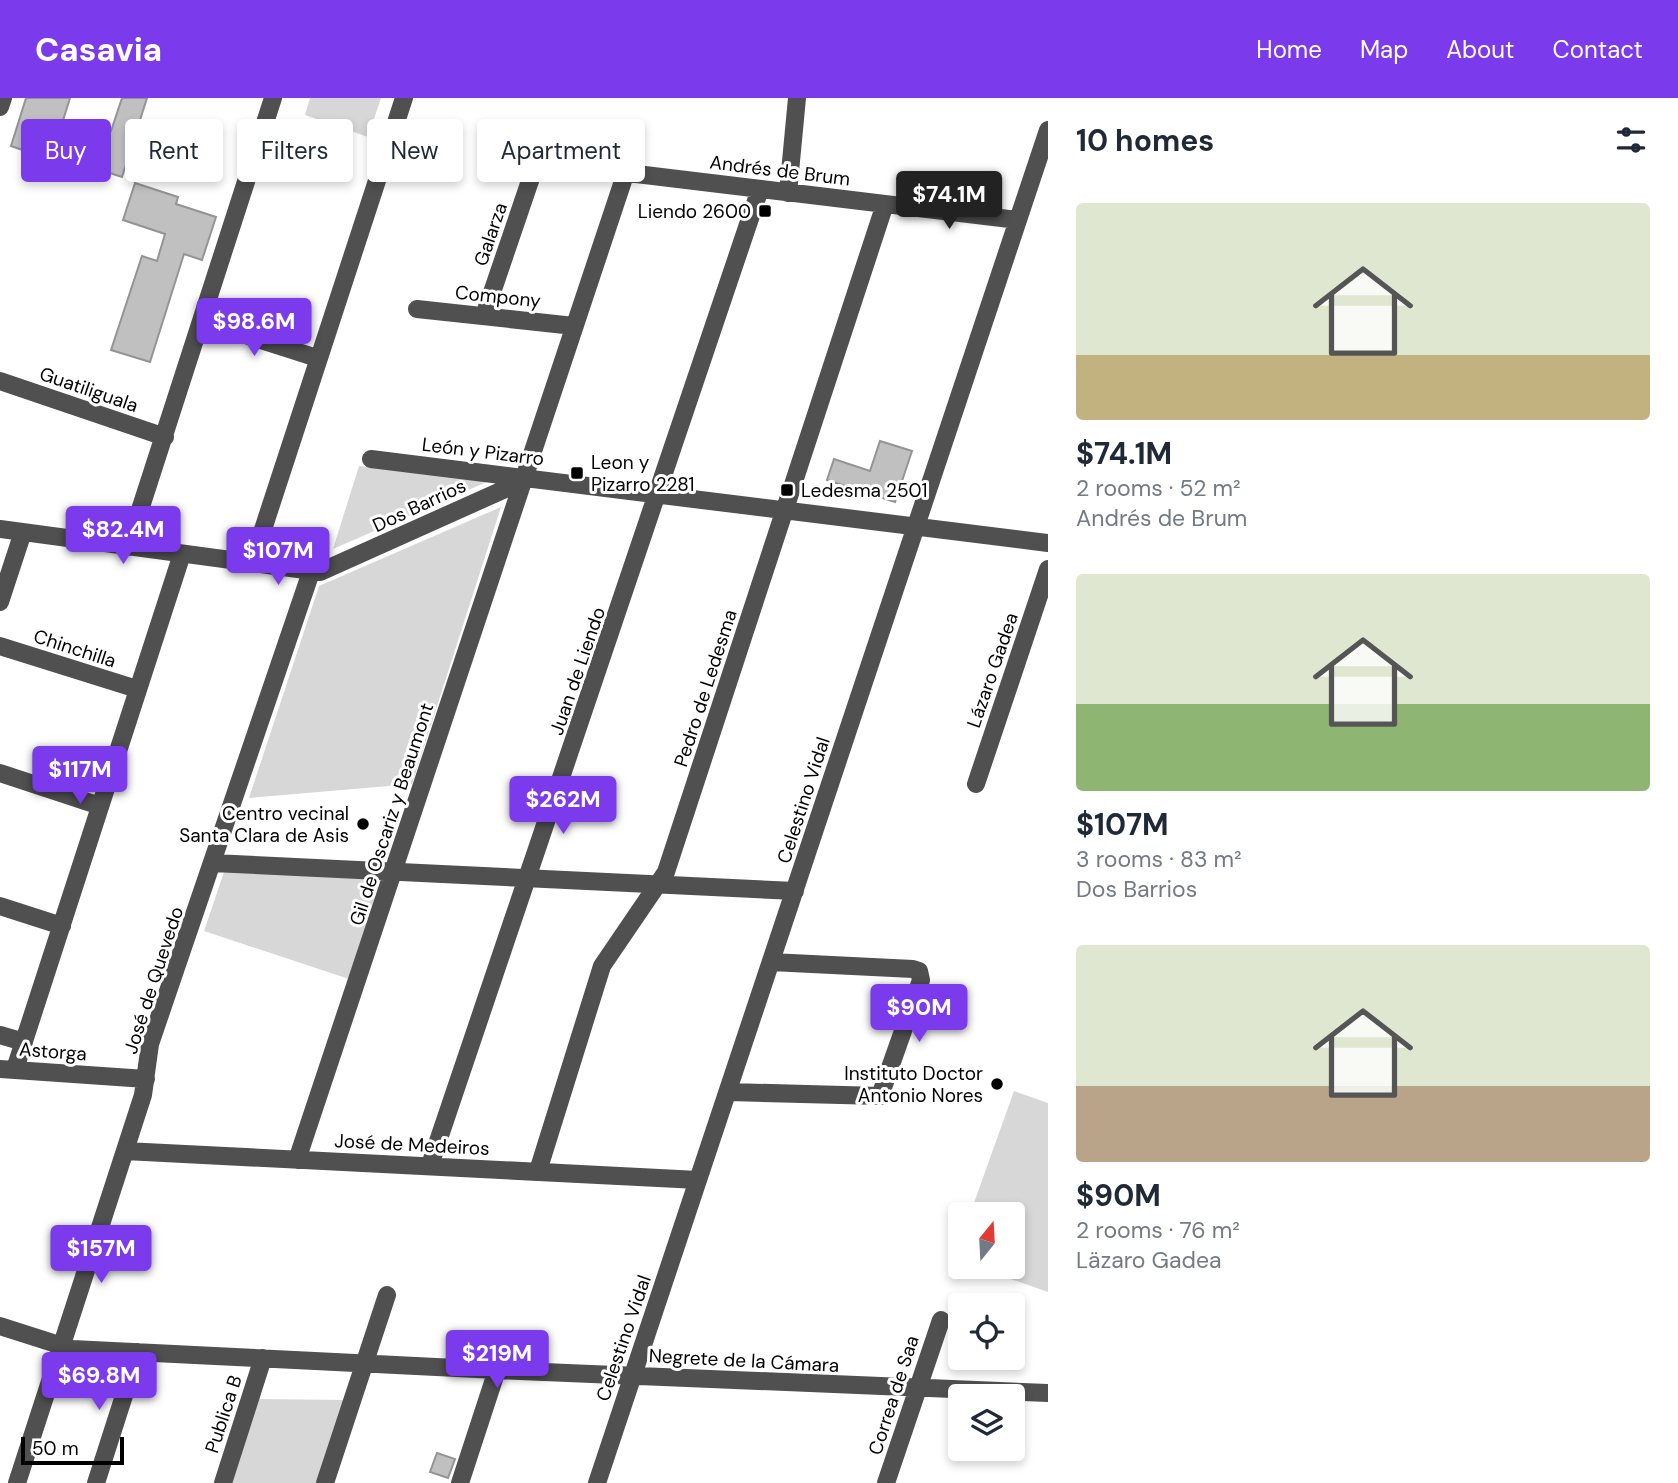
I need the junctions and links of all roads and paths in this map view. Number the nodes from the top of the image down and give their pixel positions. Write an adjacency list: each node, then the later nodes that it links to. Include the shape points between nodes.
1 (3, 98): 5 (street)
2 (273, 98): 16 (street)
3 (404, 98): 18 (street)
4 (797, 98): 11 (street)
5 (0, 107)
6 (1048, 130): 13 (street, Celestino Vidal)
7 (645, 174): 10 (street, Andrés de Brum)
8 (532, 182): 15 (street, Galarza)
9 (623, 182): 17 (street, Gil de Oscariz y Beaumont)
10 (760, 189): 11 (street, Andrés de Brum); 23 (street, Juan de Liendo)
11 (788, 193): 12 (street, Andrés de Brum)
12 (885, 204): 13 (street, Andrés de Brum); 24 (street, Pedro de Ledesma)
13 (1018, 220): 25 (street, Celestino Vidal)
14 (417, 309): 15 (street, Compony)
15 (484, 316): 17 (street, Compony)
16 (202, 321): 18 (street); 20 (street)
17 (574, 326): 22 (street, Gil de Oscariz y Beaumont)
18 (317, 358): 31 (street)
19 (0, 381): 20 (street, Guatiliguala)
20 (164, 437): 29 (street)
21 (371, 459): 22 (street, León y Pizarro)
22 (523, 479): 23 (street, León y Pizarro); 33 (street, Dos Barrios, via 326,570); 41 (street, Gil de Oscariz y Beaumont)
23 (659, 494): 24 (street, León y Pizarro); 42 (street, Juan de Liendo)
24 (786, 511): 25 (street, León y Pizarro); 43 (street, Pedro de Ledesma)
25 (917, 527): 28 (street, León y Pizarro); 44 (street, Celestino Vidal)
26 (0, 529): 27 (street, Dos Barrios)
27 (23, 532): 29 (street, Dos Barrios); 34 (street)
28 (1048, 542)
29 (128, 547): 30 (street, Dos Barrios)
30 (182, 554): 31 (street, Dos Barrios); 36 (street)
31 (252, 563): 33 (street, Dos Barrios)
32 (1048, 569): 38 (street, Lázaro Gadea)
33 (311, 572): 40 (street, José de Quevedo)
34 (0, 602)
35 (0, 646): 36 (street, Chinchilla)
36 (137, 690): 39 (street)
37 (0, 773): 39 (street)
38 (976, 784)
39 (100, 806): 46 (street)
40 (213, 863): 41 (street); 51 (street, José de Quevedo, via 150,1044)
41 (395, 872): 42 (street); 54 (street, Gil de Oscariz y Beaumont)
42 (528, 879): 43 (street); 55 (street, Juan de Liendo)
43 (660, 885): 44 (street); 56 (street, Pedro de Ledesma, via 602,966)
44 (795, 891): 47 (street, Celestino Vidal)
45 (0, 906): 46 (street)
46 (62, 926): 49 (street)
47 (771, 962): 52 (street, Celestino Vidal); 52 (street, via 919,971 921,980 883,1091 876,1097)
48 (0, 1035): 49 (street)
49 (24, 1042): 50 (street)
50 (8, 1069): 51 (street, Astorga)
51 (146, 1079): 53 (street, José de Quevedo)
52 (729, 1092): 57 (street, Celestino Vidal)
53 (125, 1151): 54 (street, José de Medeiros); 61 (street, José de Quevedo)
54 (297, 1160): 55 (street, José de Medeiros)
55 (430, 1165): 56 (street, José de Medeiros)
56 (538, 1171): 57 (street, José de Medeiros)
57 (698, 1180): 66 (street, Celestino Vidal)
58 (387, 1295): 64 (street)
59 (940, 1320): 67 (street, Correa de Saa)
60 (0, 1326): 61 (street, Negrete de la Cámara)
61 (61, 1346): 62 (street, Negrete de la Cámara); 69 (street, José de Quevedo)
62 (138, 1352): 63 (street, Negrete de la Cámara); 70 (street)
63 (263, 1358): 64 (street, Negrete de la Cámara); 71 (street, Publica B)
64 (365, 1363): 65 (street, Negrete de la Cámara); 72 (street)
65 (497, 1370): 66 (street, Negrete de la Cámara); 73 (street)
66 (632, 1376): 67 (street, Negrete de la Cámara); 74 (street, Celestino Vidal)
67 (918, 1389): 68 (street, Negrete de la Cámara); 75 (street, Correa de Saa)
68 (1048, 1393)
69 (17, 1483)
70 (96, 1483)
71 (222, 1483)
72 (325, 1483)
73 (460, 1483)
74 (597, 1483)
75 (886, 1483)

